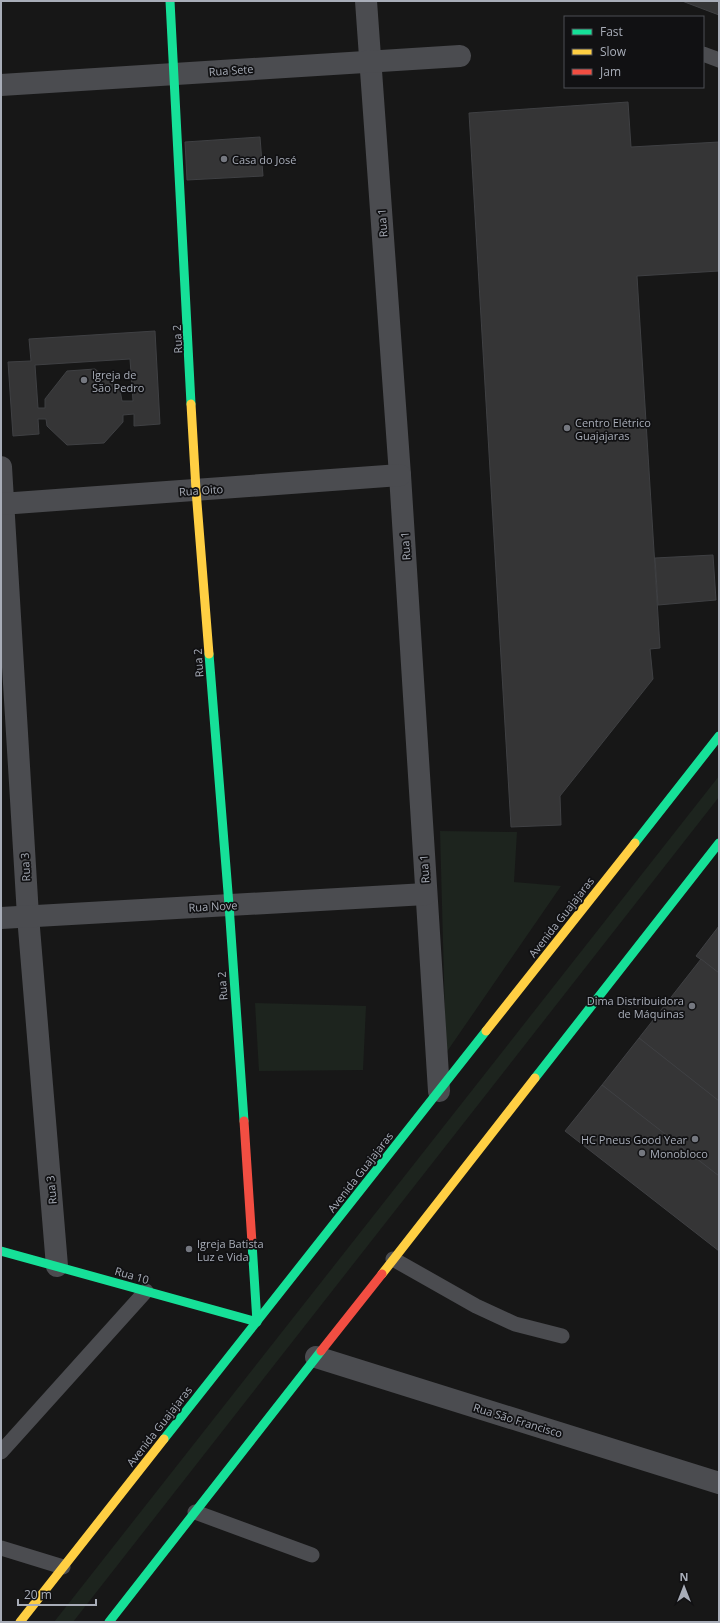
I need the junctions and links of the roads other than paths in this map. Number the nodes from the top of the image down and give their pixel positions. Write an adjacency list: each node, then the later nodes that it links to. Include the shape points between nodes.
1 (170, 1): 7 (main road, Rua 2)
2 (366, 1): 6 (street, Rua 1)
3 (704, 54): 5 (lane)
4 (460, 56): 6 (street, Rua Sete)
5 (719, 60)
6 (370, 61): 7 (street, Rua Sete); 10 (street, Rua 1)
7 (175, 74): 8 (street, Rua Sete); 11 (main road, Rua 2)
8 (1, 85)
9 (1, 467): 12 (street, Rua 3)
10 (400, 476): 11 (street, Rua Oito); 15 (street, Rua 1)
11 (196, 490): 12 (street, Rua Oito); 16 (main road, Rua 2)
12 (2, 504): 17 (street, Rua 3)
13 (719, 736): 19 (main road, Avenida Guajajaras)
14 (719, 843): 21 (main road)
15 (426, 894): 16 (street, Rua Nove); 19 (street, Rua 1)
16 (229, 905): 17 (street, Rua Nove); 24 (main road, Rua 2)
17 (28, 916): 18 (street, Rua Nove); 22 (street, Rua 3)
18 (1, 918)
19 (439, 1091): 24 (main road, Avenida Guajajaras)
20 (1, 1251): 22 (main road, Rua 10)
21 (393, 1259): 25 (lane, via 476,1306 509,1321); 26 (main road)
22 (57, 1266): 23 (main road, Rua 10)
23 (146, 1291): 24 (main road, Rua 10); 27 (lane)
24 (257, 1322): 32 (main road, Avenida Guajajaras)
25 (562, 1336)
26 (316, 1357): 28 (street, Rua São Francisco); 29 (main road)
27 (1, 1452)
28 (719, 1484)
29 (195, 1512): 31 (lane); 34 (main road)
30 (1, 1548): 32 (lane)
31 (312, 1555)
32 (63, 1567): 33 (main road, Avenida Guajajaras)
33 (20, 1622)
34 (109, 1622)

